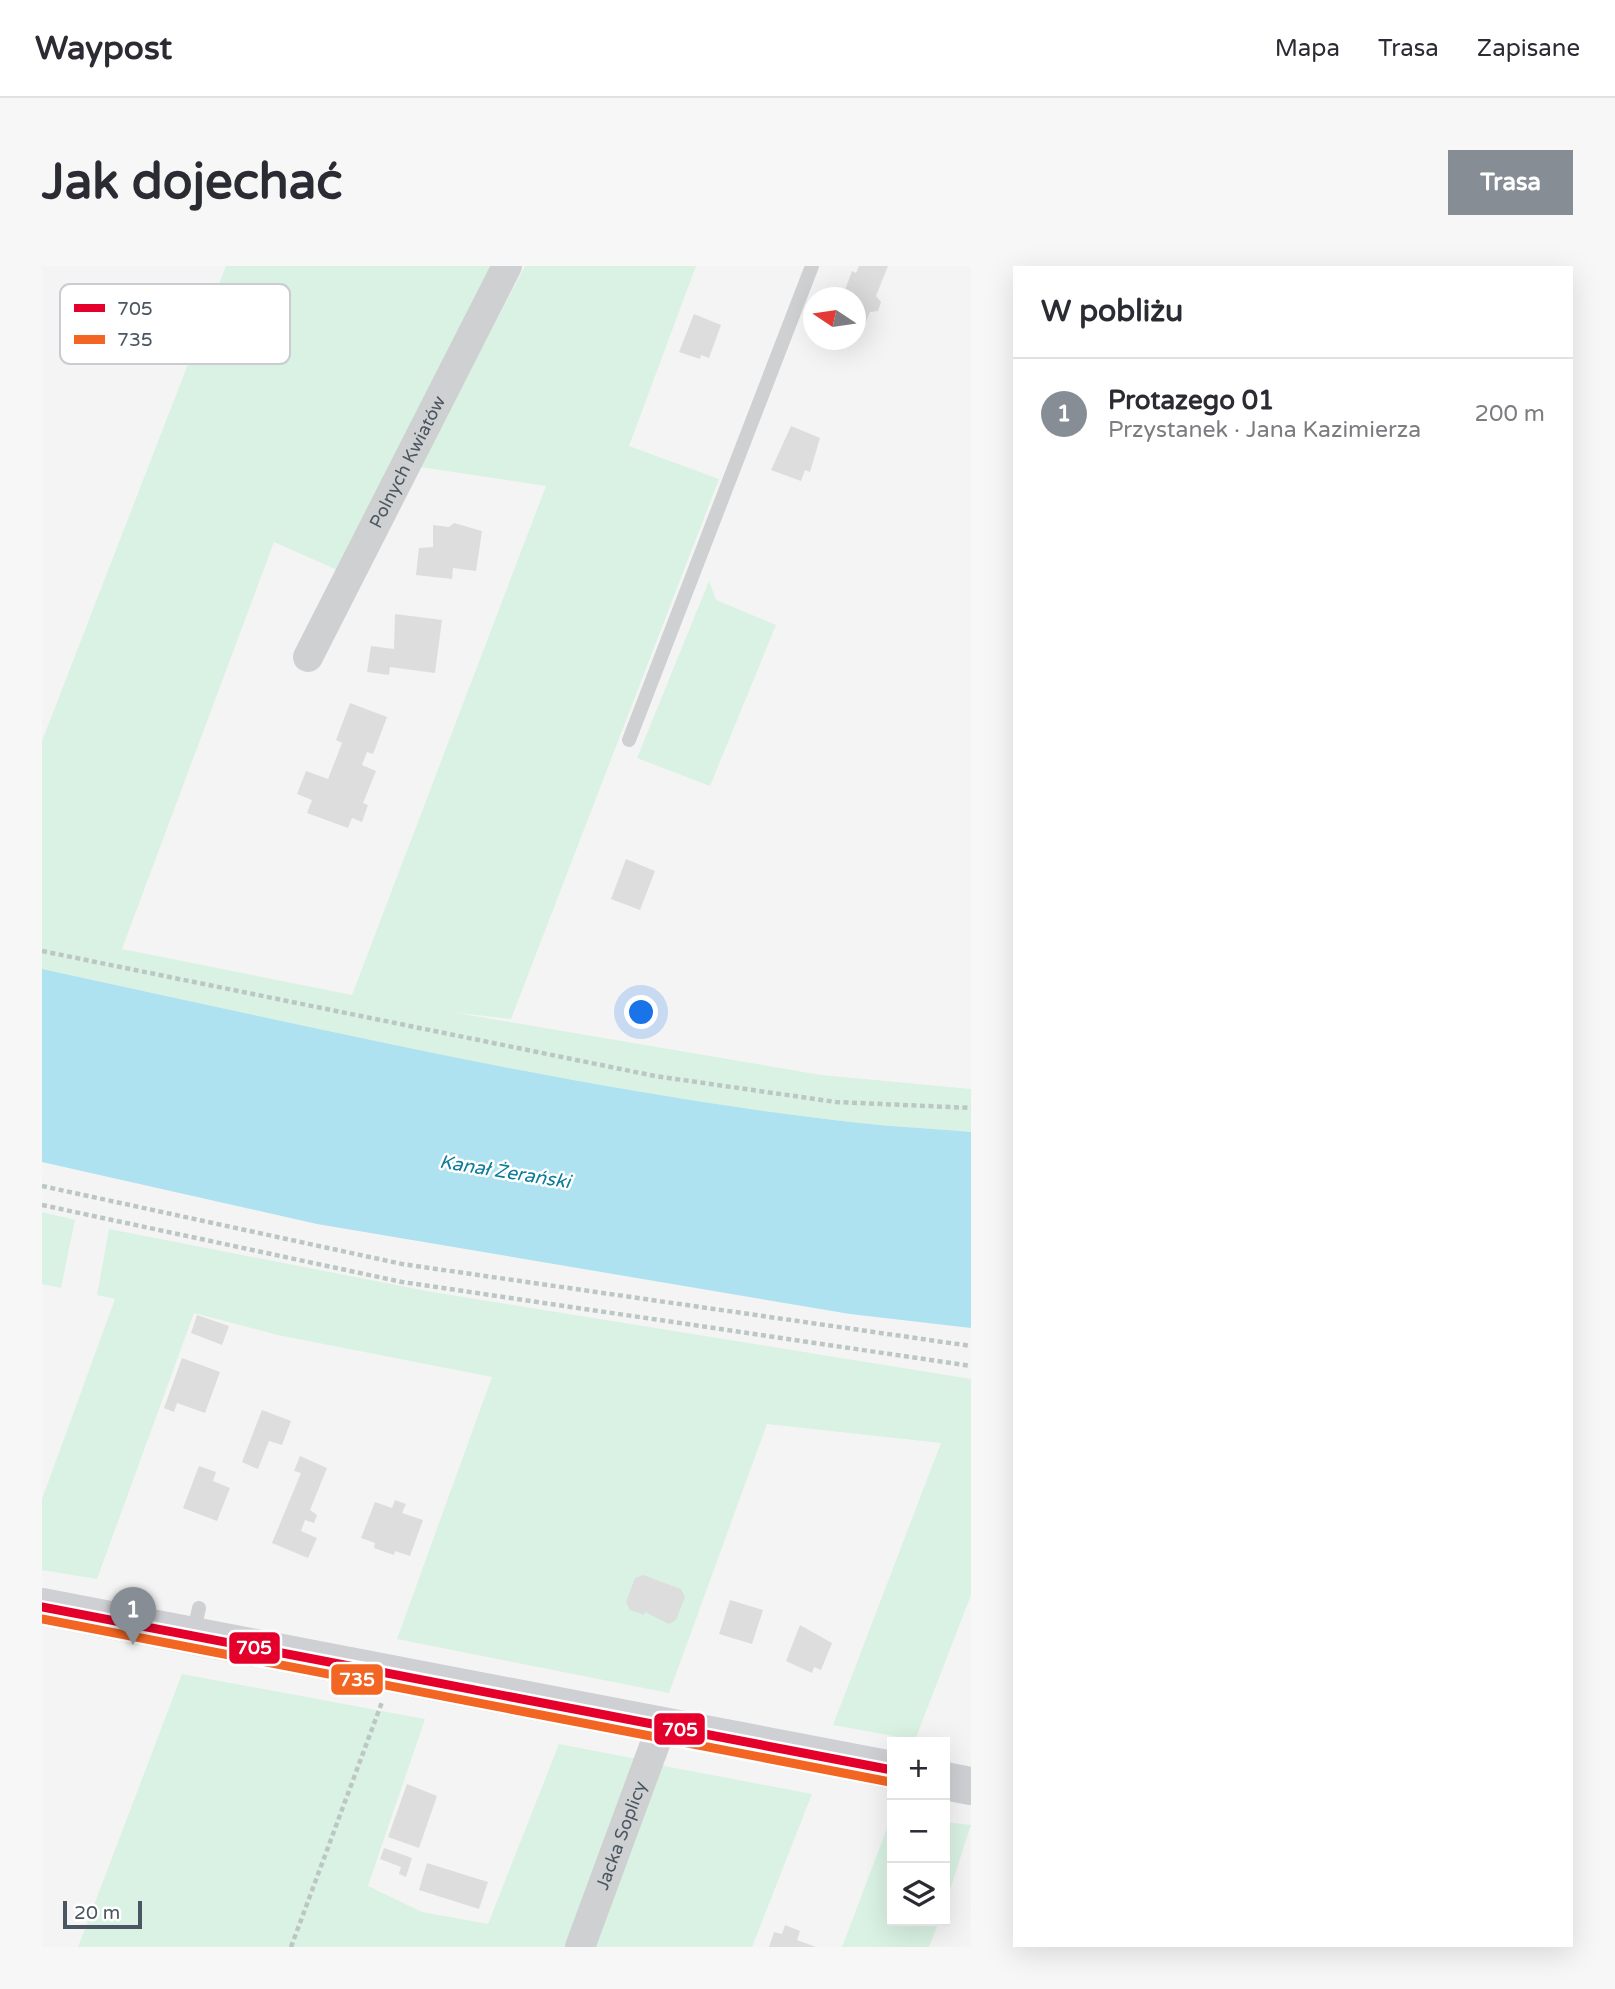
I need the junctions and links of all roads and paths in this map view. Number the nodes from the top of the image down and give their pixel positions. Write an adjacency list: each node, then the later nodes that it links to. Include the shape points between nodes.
1 (507, 266): 3 (street, Polnych Kwiatów)
2 (812, 266): 4 (lane)
3 (308, 657)
4 (629, 740)
5 (42, 951): 6 (path, via 655,1076 836,1102)
6 (971, 1108)
7 (42, 1186): 9 (path, via 402,1264)
8 (42, 1205): 10 (path, via 402,1282)
9 (971, 1346)
10 (971, 1366)
11 (42, 1607): 12 (main road, via 196,1622)
12 (393, 1675): 13 (main road); 17 (path)
13 (662, 1725): 14 (main road); 18 (street, Jacka Soplicy)
14 (887, 1769)
15 (950, 1782): 16 (main road)
16 (971, 1786)
17 (291, 1947)
18 (580, 1947)

